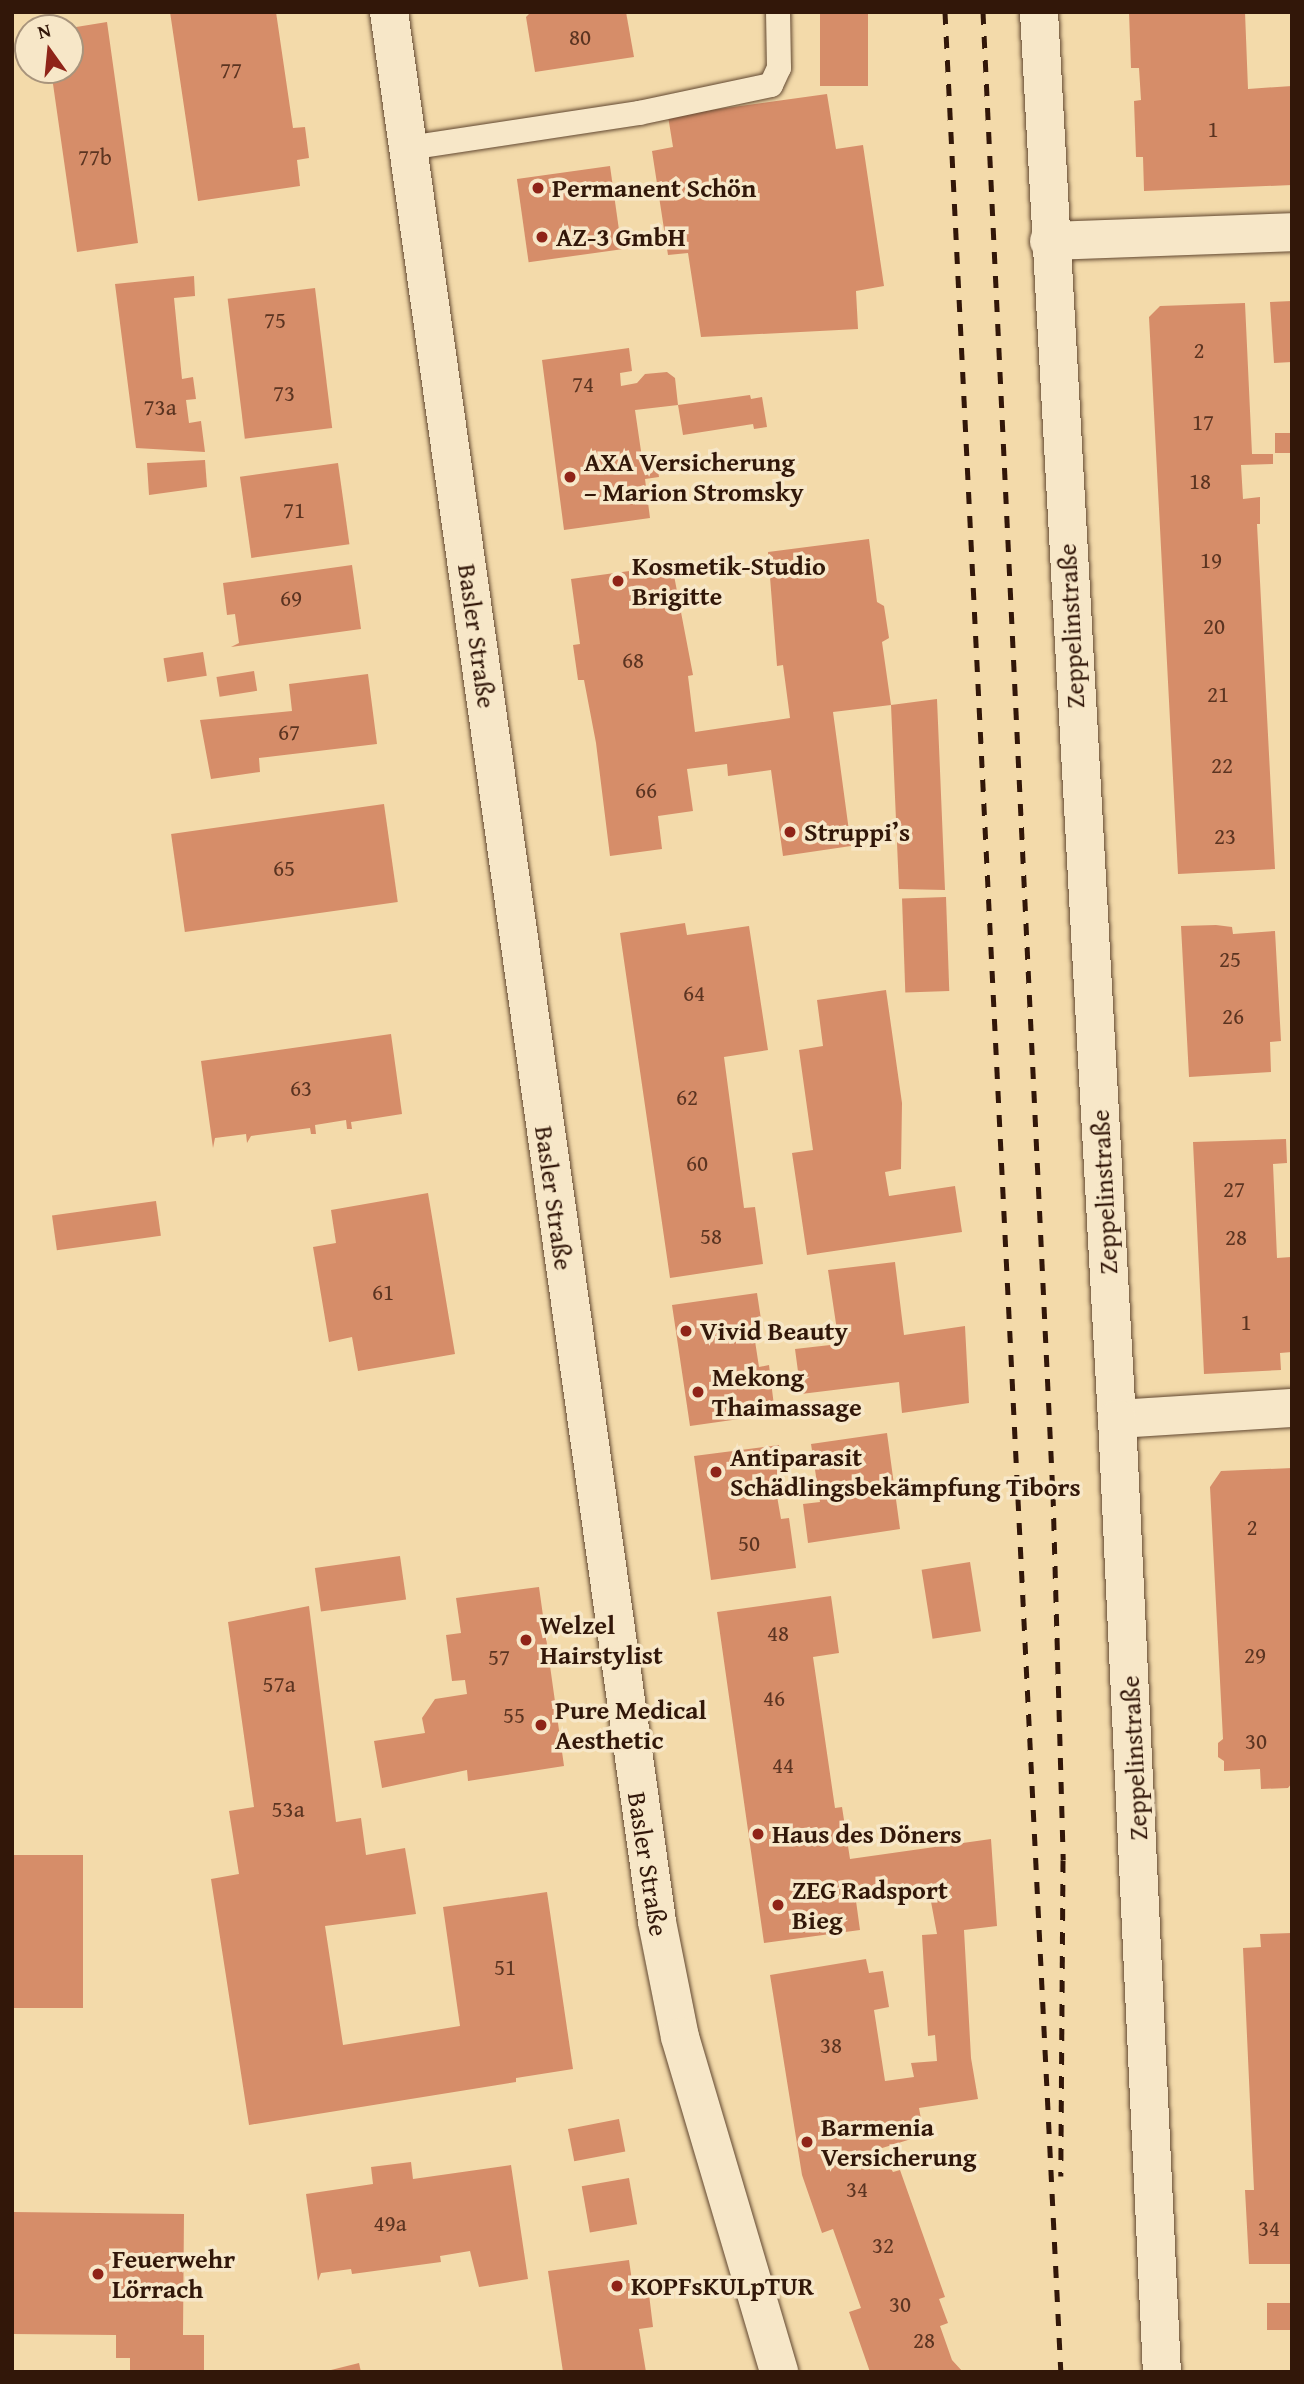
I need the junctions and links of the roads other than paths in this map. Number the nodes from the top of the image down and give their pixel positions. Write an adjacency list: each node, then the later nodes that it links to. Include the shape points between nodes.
1 (388, 12): 4 (main road, Basler Straße)
2 (778, 12): 4 (lane, via 779,68 771,85 639,113)
3 (1039, 12): 6 (main road, Zeppelinstraße)
4 (408, 148): 9 (main road, Basler Straße, via 657,1922 680,2037)
5 (1292, 232): 6 (main road)
6 (1049, 241): 8 (main road, Zeppelinstraße)
7 (1292, 1408): 8 (main road)
8 (1117, 1419): 10 (main road, Zeppelinstraße)
9 (779, 2372)
10 (1162, 2372)

